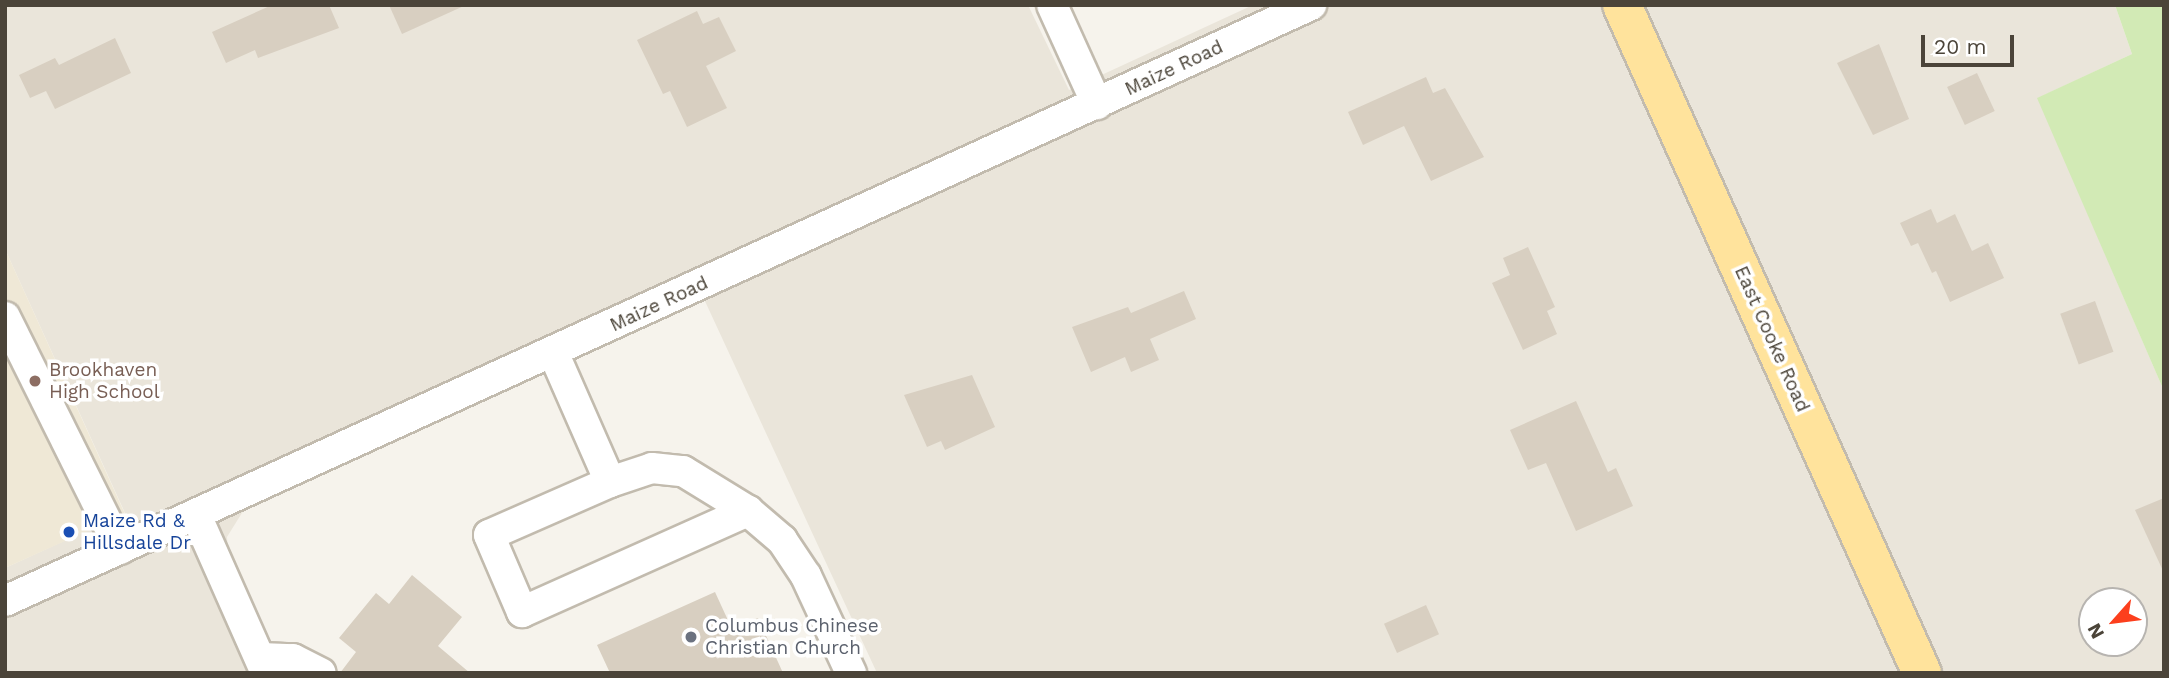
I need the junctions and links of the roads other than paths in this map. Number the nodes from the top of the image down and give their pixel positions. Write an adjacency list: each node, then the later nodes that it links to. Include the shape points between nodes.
1 (1052, 5): 4 (street)
2 (1311, 5): 4 (street, Maize Road)
3 (1622, 5): 15 (main road, East Cooke Road)
4 (1097, 104): 6 (street, Maize Road)
5 (5, 317): 10 (street)
6 (553, 352): 7 (street); 9 (street, Maize Road)
7 (610, 482): 8 (street, via 652,468 682,471); 8 (street, via 489,535 522,611)
8 (748, 510): 14 (street, via 782,540 806,576)
9 (196, 515): 10 (street, Maize Road); 12 (street)
10 (120, 549): 11 (street, Maize Road)
11 (5, 601)
12 (263, 665): 13 (street, via 293,659)
13 (321, 673)
14 (851, 673)
15 (1922, 673)

